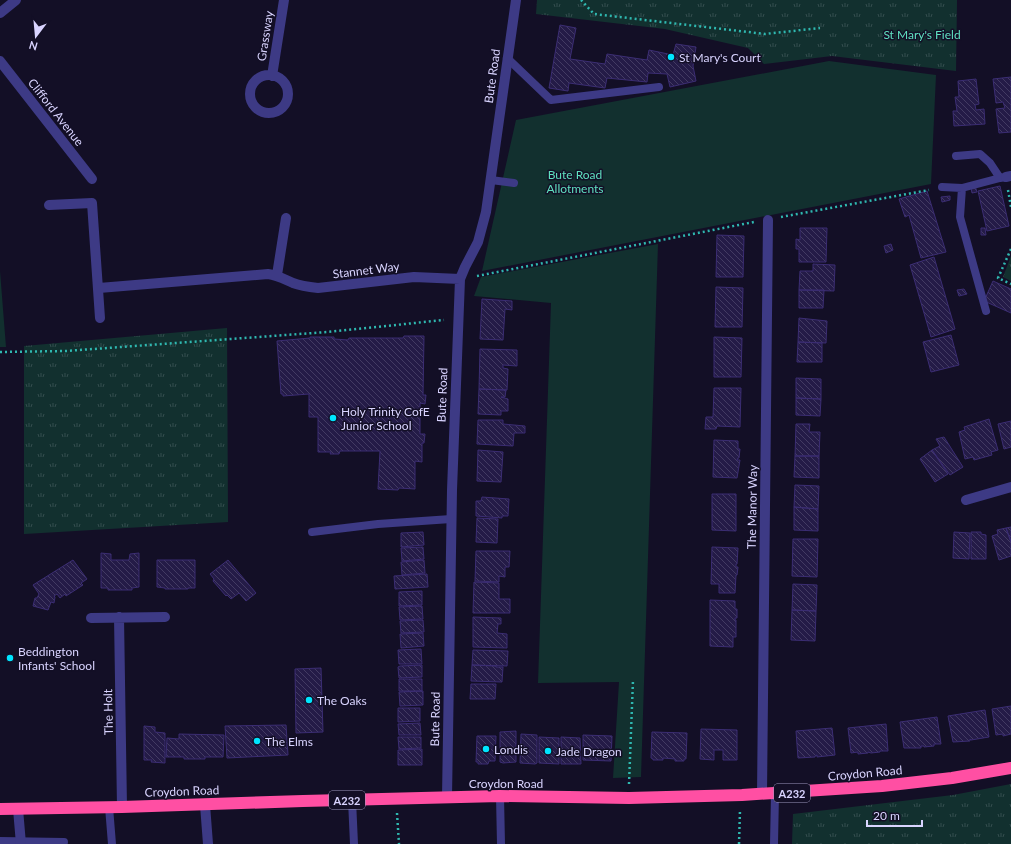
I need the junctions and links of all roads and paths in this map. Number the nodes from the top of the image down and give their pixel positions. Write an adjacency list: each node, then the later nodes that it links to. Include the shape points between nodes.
1 (16, 0): 5 (street)
2 (284, 0): 9 (street, Grassway)
3 (516, 0): 7 (street, Bute Road)
4 (581, 0): 6 (path, via 594,14 765,34)
5 (0, 13)
6 (820, 28)
7 (507, 58): 10 (lane, via 550,100); 14 (street, Bute Road)
8 (0, 61): 13 (street, Clifford Avenue)
9 (272, 76)
10 (659, 87)
11 (956, 156): 12 (lane, via 980,154)
12 (1006, 177): 17 (lane)
13 (92, 179)
14 (491, 180): 15 (lane); 23 (street, Bute Road, via 478,242)
15 (514, 183)
16 (942, 187): 17 (lane); 20 (path)
17 (962, 188): 26 (lane, via 960,217)
18 (49, 205): 25 (street, via 92,203)
19 (286, 218): 22 (street)
20 (768, 220): 23 (path); 39 (street, The Manor Way)
21 (1011, 249): 24 (path, via 998,278)
22 (277, 275): 23 (street, Stannet Way, via 305,287 318,288 414,277); 25 (street, Stannet Way)
23 (460, 279): 28 (street, Bute Road)
24 (1011, 284)
25 (99, 288): 27 (street)
26 (986, 311)
27 (100, 318)
28 (458, 318): 29 (path, via 327,332 66,351); 32 (street, Bute Road)
29 (0, 352)
30 (1011, 487): 31 (street)
31 (966, 500)
32 (452, 519): 33 (lane); 42 (street, Bute Road)
33 (312, 532)
34 (120, 617): 35 (street); 36 (street); 48 (street, The Holt)
35 (165, 617)
36 (91, 618)
37 (633, 680): 43 (path)
38 (1011, 768): 40 (highway, Croydon Road / A232, via 882,786)
39 (762, 794): 40 (highway, Croydon Road / A232); 43 (highway, Croydon Road / A232)
40 (775, 794): 61 (lane)
41 (500, 796): 42 (highway, Croydon Road / A232); 43 (highway, Croydon Road / A232); 59 (lane)
42 (447, 797): 44 (highway, Croydon Road / A232)
43 (629, 798)
44 (396, 799): 45 (highway, Croydon Road / A232); 58 (path)
45 (352, 800): 46 (highway, Croydon Road / A232); 57 (lane)
46 (205, 804): 48 (highway, Croydon Road / A232); 56 (street)
47 (109, 807): 48 (highway, Croydon Road / A232); 49 (highway, Croydon Road / A232); 55 (lane)
48 (122, 807)
49 (18, 808): 50 (highway, Croydon Road / A232); 54 (street)
50 (0, 809)
51 (740, 809): 60 (path)
52 (0, 841): 54 (lane)
53 (64, 842): 54 (lane)
54 (21, 843)
55 (112, 844)
56 (208, 844)
57 (354, 844)
58 (399, 844)
59 (500, 844)
60 (739, 844)
61 (774, 844)

